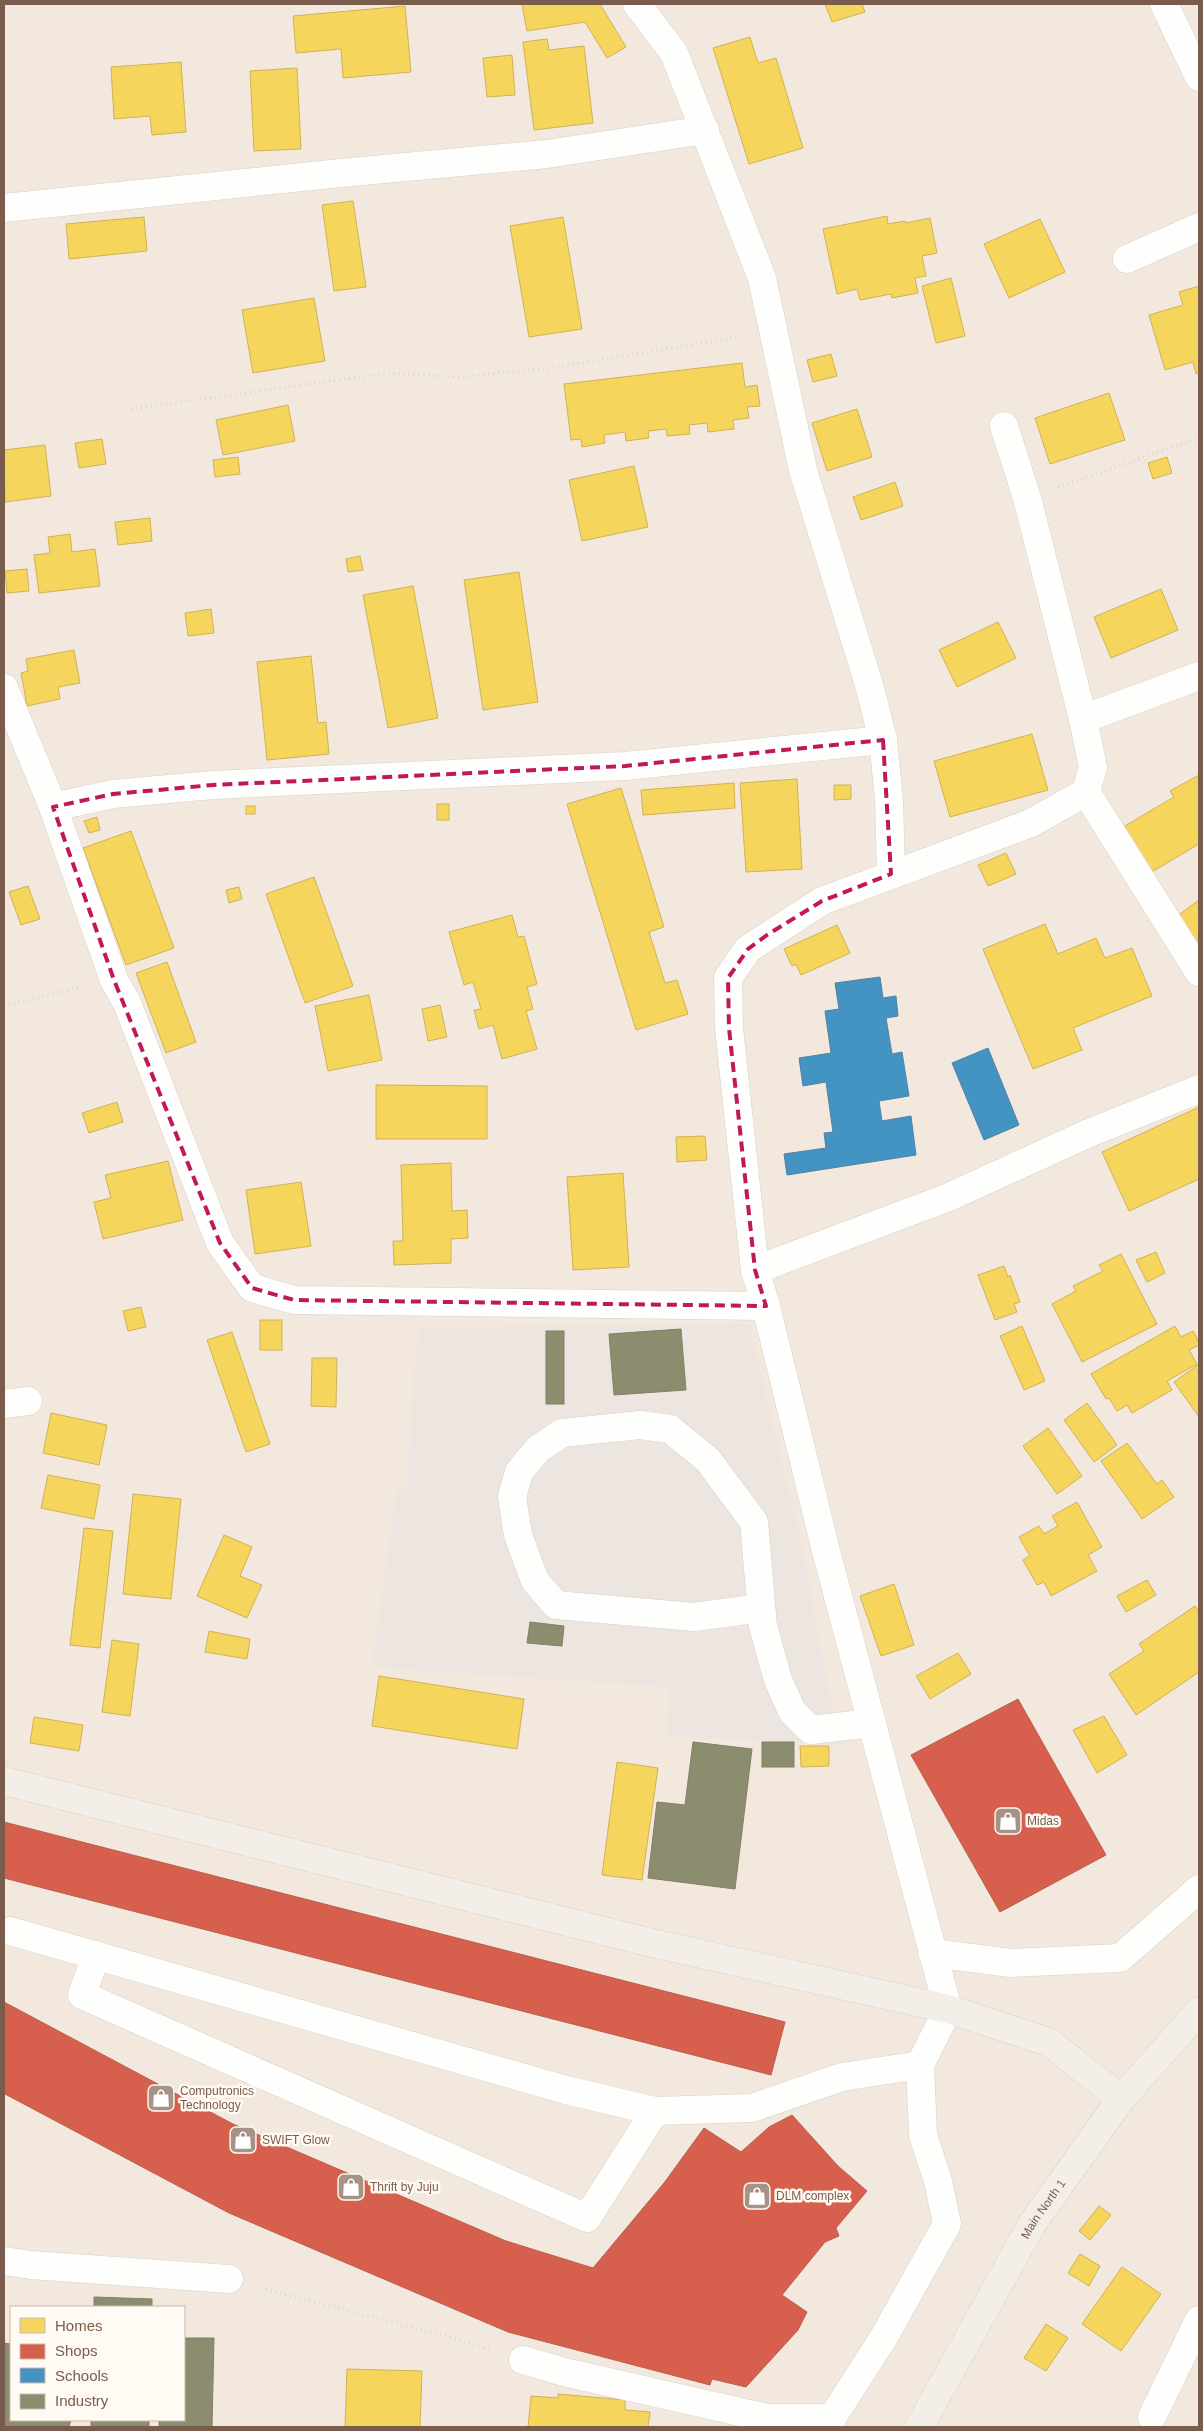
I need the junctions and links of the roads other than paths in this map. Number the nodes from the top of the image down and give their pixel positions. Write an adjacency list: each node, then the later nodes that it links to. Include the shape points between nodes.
1 (637, 4): 4 (street, via 674,53)
2 (1164, 4): 3 (street)
3 (1199, 77)
4 (705, 130): 5 (street, via 547,154); 12 (street, via 762,278 803,470)
5 (4, 208)
6 (1199, 227): 7 (street)
7 (1127, 259)
8 (1004, 426): 11 (street, via 1027,498)
9 (1199, 676): 11 (street)
10 (4, 688): 14 (street)
11 (1083, 719): 13 (street, via 1092,767)
12 (883, 740): 14 (street, via 625,766 214,785 113,794); 15 (street)
13 (1086, 792): 15 (street, via 1031,823); 16 (street)
14 (53, 807): 19 (street, via 114,980 127,1003 220,1243 252,1288 294,1300)
15 (891, 874): 18 (street, via 822,901 767,935 748,950 728,978 729,1028)
16 (1199, 972)
17 (1199, 1089): 18 (street, via 1089,1133 948,1197)
18 (754, 1270): 19 (street)
19 (766, 1306): 21 (street)
20 (761, 1608): 20 (street, via 754,1522 708,1460 670,1429 640,1425 562,1433 538,1449 519,1472 512,1497 518,1535 535,1582 556,1605 694,1617); 21 (street, via 778,1680 798,1718 811,1730)
21 (872, 1723): 25 (street)
22 (4, 1781): 27 (main road, via 648,1942)
23 (1199, 1888): 25 (street, via 1120,1958 1011,1962)
24 (10, 1931): 26 (street)
25 (932, 1953): 27 (street)
26 (96, 1956): 31 (street, via 566,2090); 31 (street, via 82,1995 587,2218)
27 (948, 2009): 29 (street); 30 (main road, via 1049,2042)
28 (1199, 2011): 30 (main road, Main North 1)
29 (920, 2064): 31 (street, via 842,2077 752,2108); 37 (street, via 923,2135 938,2181 947,2224 884,2337)
30 (1121, 2099): 38 (main road, Main North 1, via 1032,2224)
31 (655, 2111)
32 (4, 2260): 33 (street, via 31,2265)
33 (229, 2280)
34 (1199, 2320): 36 (street)
35 (523, 2360): 37 (street, via 767,2418)
36 (1152, 2417)
37 (830, 2423)
38 (919, 2427)

